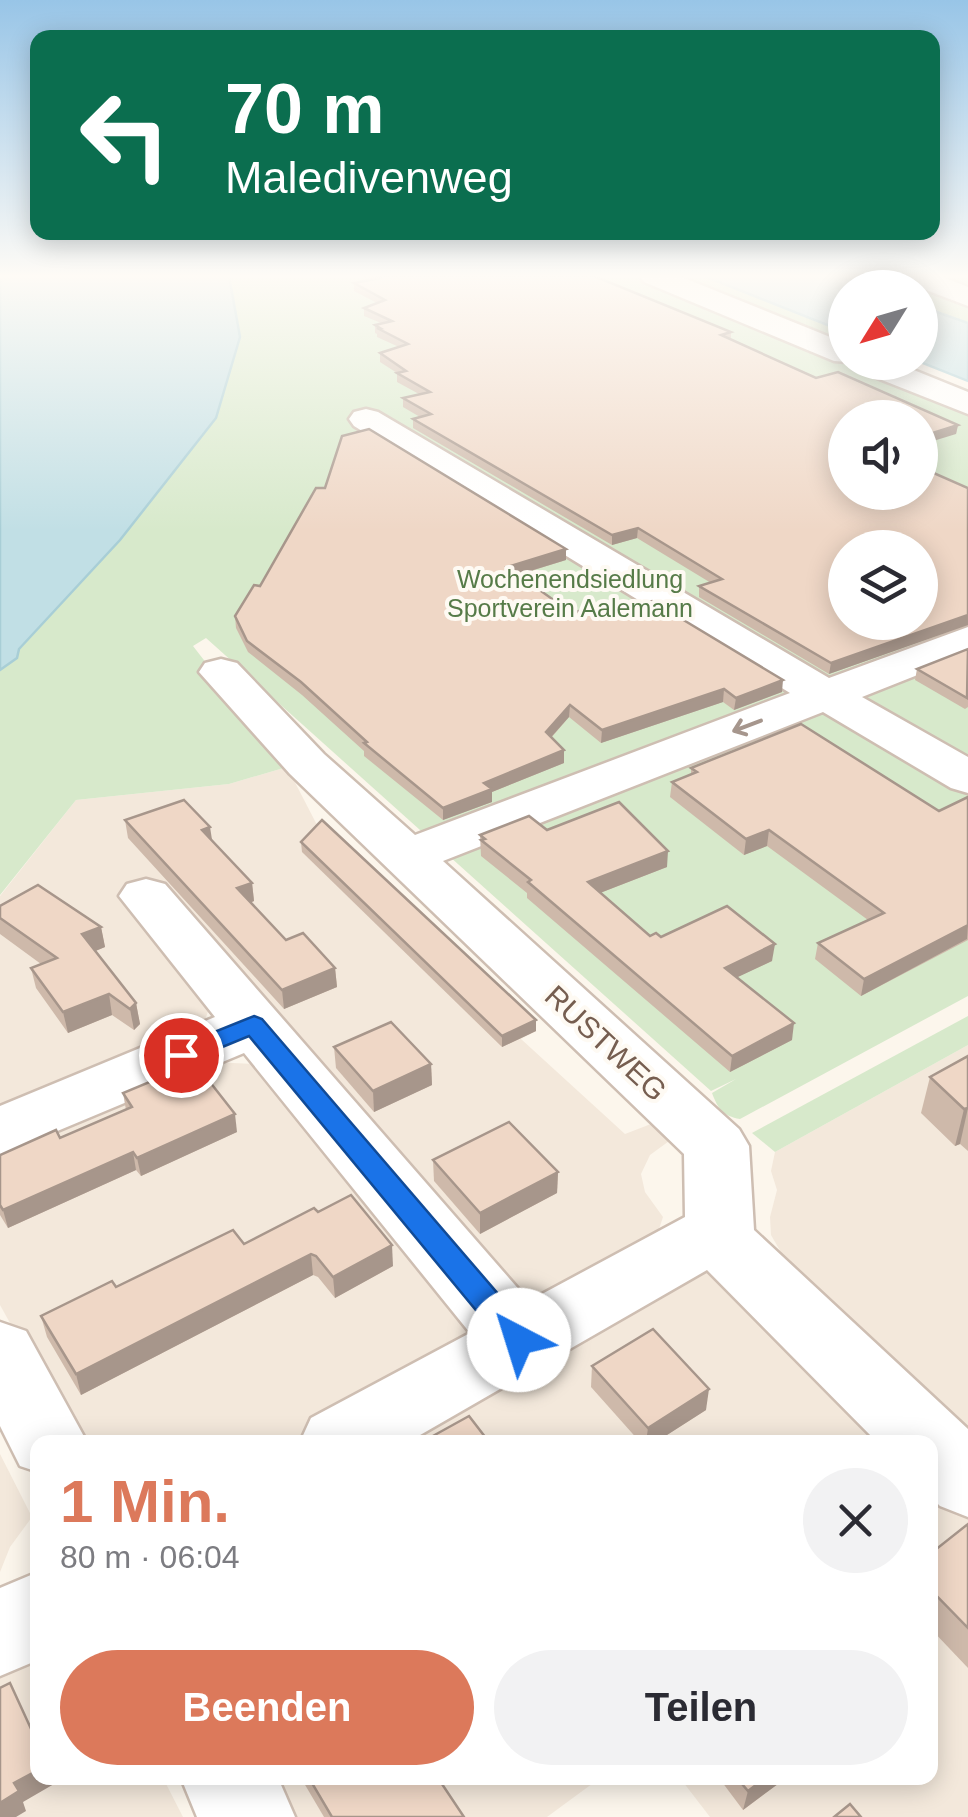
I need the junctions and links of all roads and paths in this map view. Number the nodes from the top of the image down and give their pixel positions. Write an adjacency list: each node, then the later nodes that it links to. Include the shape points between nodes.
1 (910, 380): 2 (street)
2 (968, 404)
3 (366, 419): 6 (street)
4 (968, 640): 6 (street)
5 (221, 672): 8 (street, RUSTWEG)
6 (827, 695): 7 (street); 8 (street, one-way to 8)
7 (968, 778)
8 (406, 857): 12 (street, RUSTWEG, via 716,1146)
9 (146, 896): 10 (street)
10 (254, 1025): 11 (street); 13 (street)
11 (0, 1132)
12 (720, 1230): 13 (street); 17 (street, via 720,1240)
13 (519, 1340): 16 (street)
14 (0, 1354): 15 (street)
15 (44, 1435)
16 (350, 1435)
17 (920, 1435)
18 (938, 1453): 19 (street)
19 (968, 1482)
20 (30, 1617): 21 (street)
21 (0, 1634)
22 (231, 1785): 23 (street)
23 (248, 1817)

